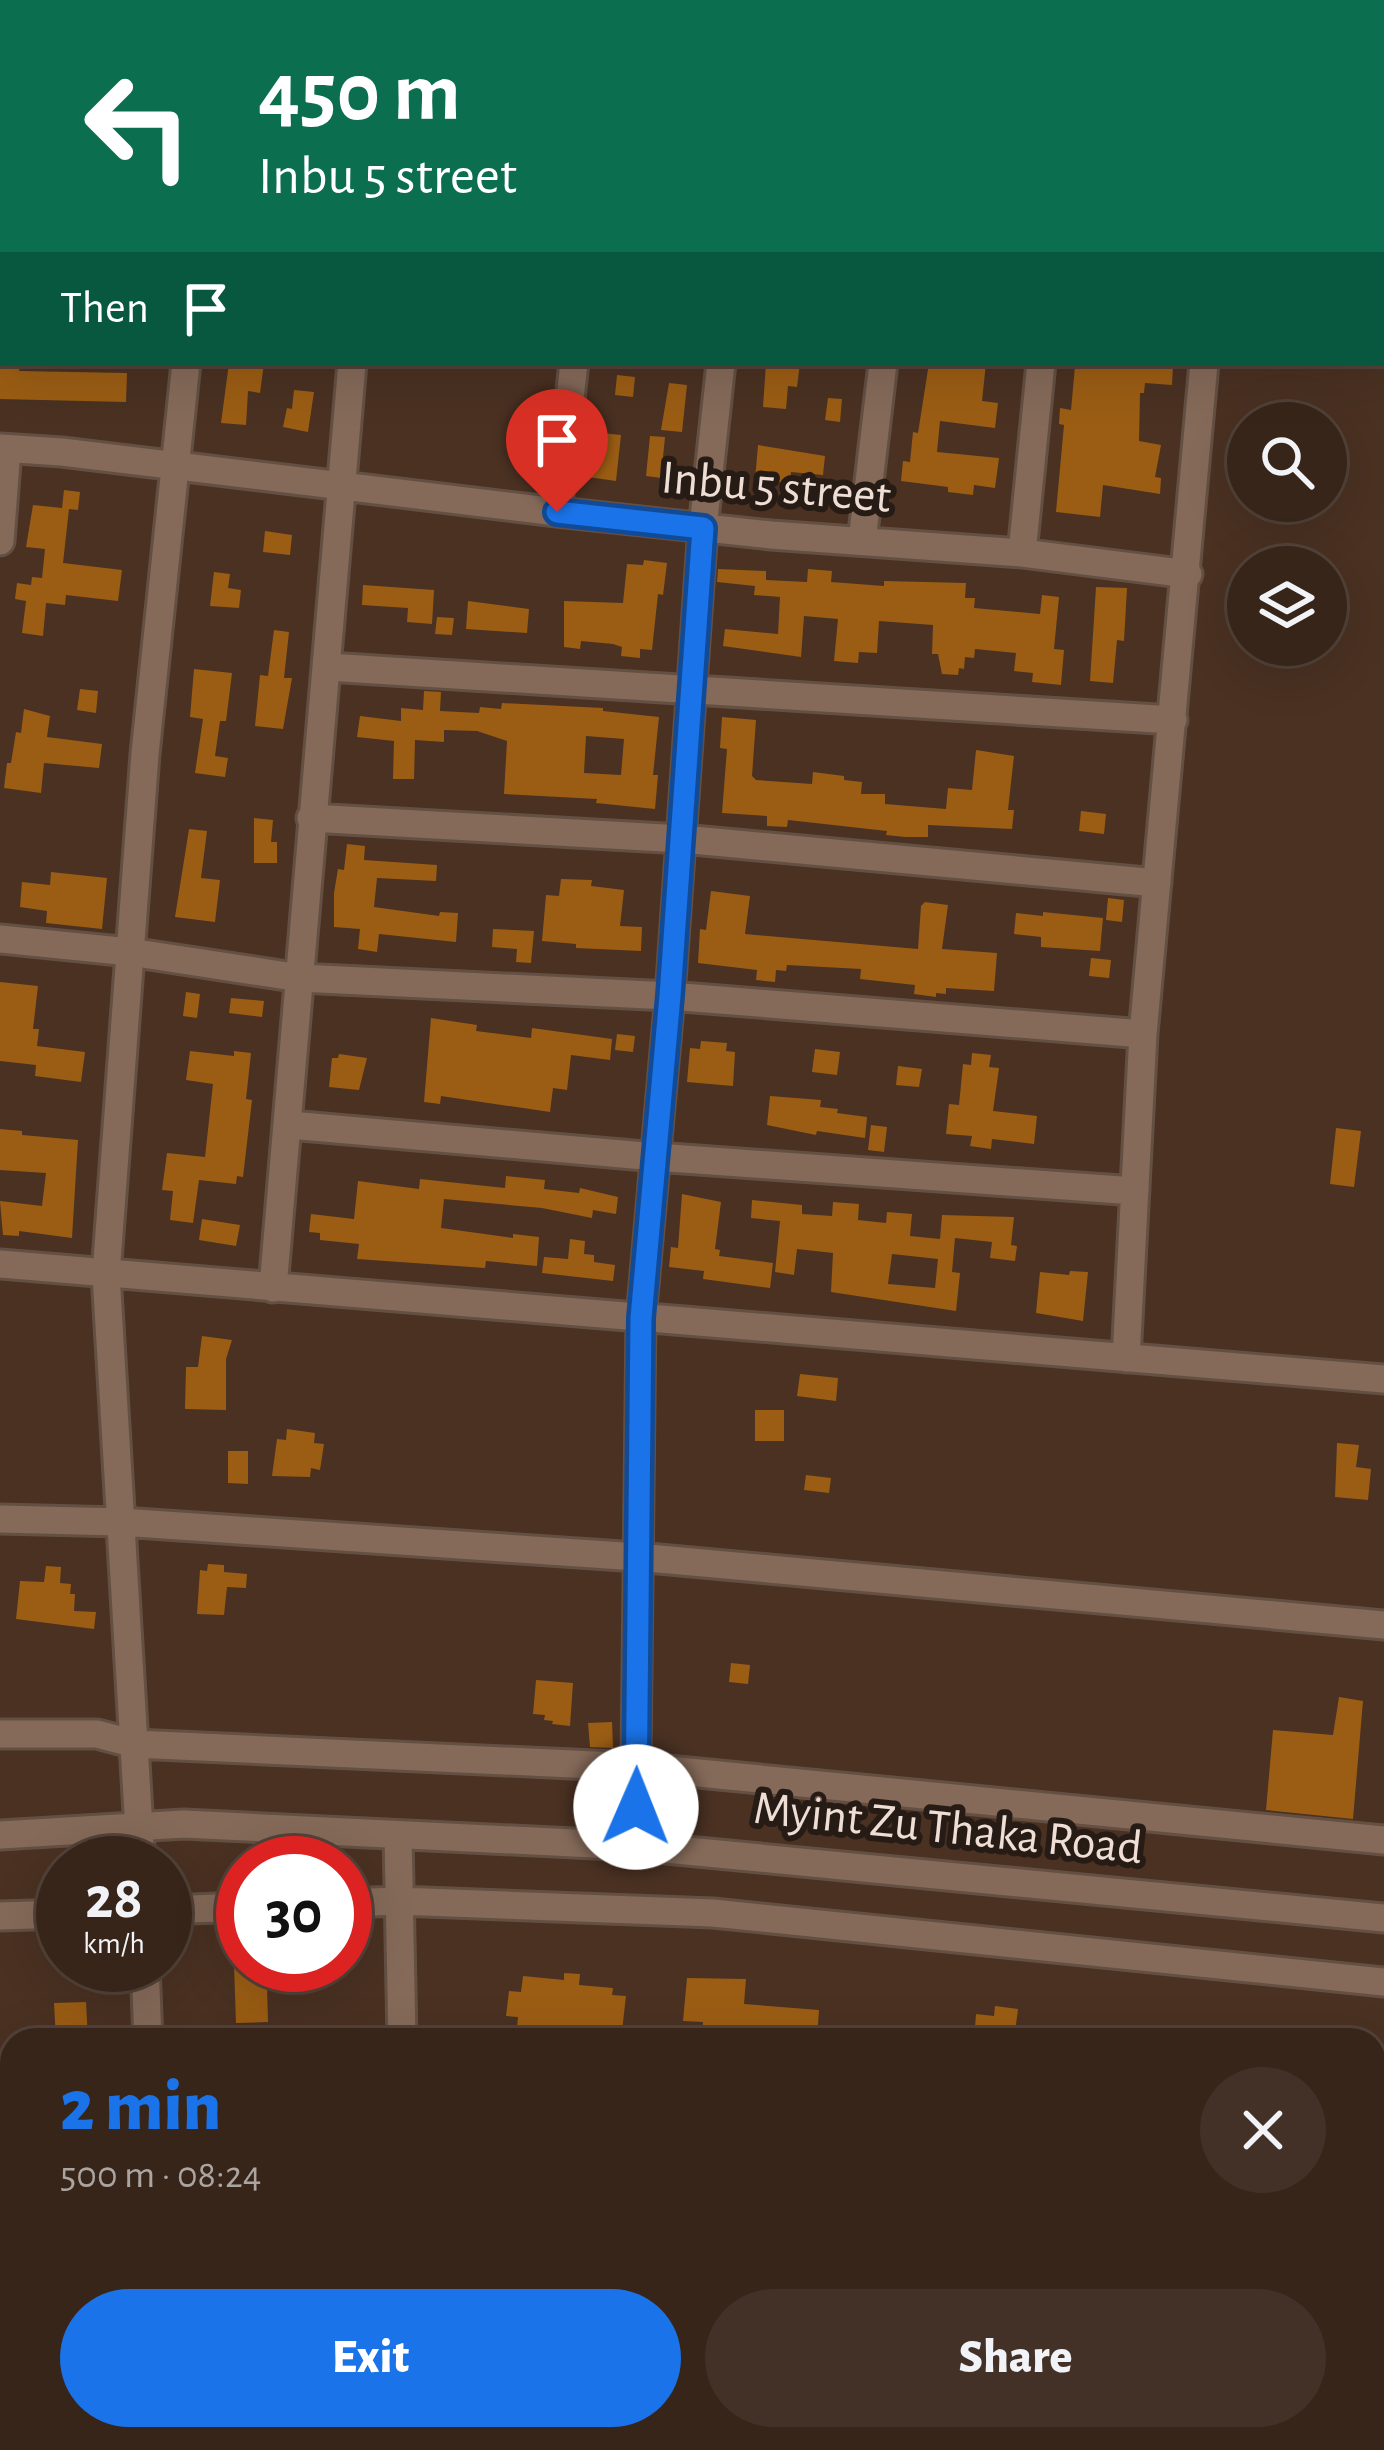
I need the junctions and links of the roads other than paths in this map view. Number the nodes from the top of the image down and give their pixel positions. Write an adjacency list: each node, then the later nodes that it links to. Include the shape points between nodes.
1 (186, 366): 9 (street)
2 (352, 366): 10 (street)
3 (574, 366): 11 (street)
4 (721, 366): 12 (street)
5 (883, 366): 14 (street)
6 (1041, 366): 15 (street)
7 (1204, 366): 16 (street)
8 (4, 449): 9 (street, Inbu 5 street); 13 (street)
9 (176, 466): 10 (street, Inbu 5 street); 24 (street)
10 (343, 487): 11 (street, Inbu 5 street); 17 (street)
11 (557, 512): 12 (street, Inbu 5 street)
12 (703, 528): 14 (street, Inbu 5 street); 18 (street)
13 (0, 541)
14 (862, 542): 15 (street, Inbu 5 street)
15 (1022, 553): 16 (street, Inbu 5 street)
16 (1188, 574): 19 (street)
17 (328, 667): 18 (street); 20 (street)
18 (693, 688): 19 (street); 21 (street)
19 (1173, 720): 22 (street)
20 (311, 818): 21 (street); 25 (street)
21 (682, 839): 22 (street); 26 (street)
22 (1157, 883): 27 (street)
23 (0, 939): 24 (street)
24 (130, 952): 25 (street); 32 (street)
25 (300, 978): 26 (street); 28 (street)
26 (670, 996): 27 (street); 29 (street)
27 (1143, 1034): 30 (street)
28 (290, 1125): 29 (street); 33 (street)
29 (656, 1157): 30 (street); 34 (street)
30 (1135, 1191): 35 (street)
31 (0, 1264): 32 (street)
32 (106, 1274): 33 (street); 38 (street)
33 (273, 1288): 34 (street)
34 (641, 1318): 35 (street); 39 (street)
35 (1126, 1358): 36 (street)
36 (1384, 1378)
37 (0, 1520): 38 (street)
38 (121, 1522): 39 (street); 42 (street)
39 (637, 1557): 40 (street); 43 (street)
40 (1384, 1625)
41 (0, 1734): 42 (street, via 97,1734)
42 (135, 1744): 43 (street); 44 (street)
43 (638, 1767): 48 (street); 49 (street)
44 (140, 1827): 45 (street, Myint Zu Thaka Road); 46 (street, Myint Zu Thaka Road); 47 (street)
45 (0, 1834)
46 (398, 1835): 49 (street, Myint Zu Thaka Road); 50 (street)
47 (140, 1836)
48 (1384, 1840)
49 (635, 1846): 54 (street, Myint Zu Thaka Road)
50 (399, 1900): 51 (street); 55 (street, via 712,1913); 58 (street)
51 (372, 1902)
52 (36, 1915): 53 (street)
53 (0, 1916)
54 (1384, 1918)
55 (1384, 1982)
56 (146, 1992): 57 (street)
57 (148, 2028)
58 (401, 2028)

